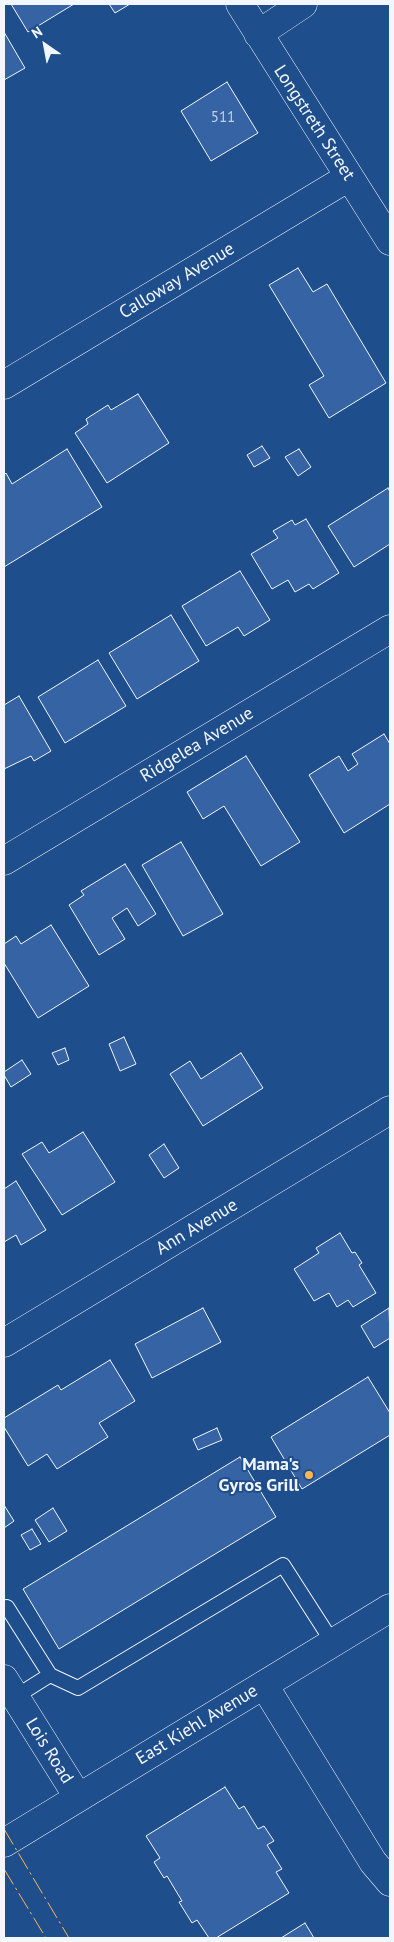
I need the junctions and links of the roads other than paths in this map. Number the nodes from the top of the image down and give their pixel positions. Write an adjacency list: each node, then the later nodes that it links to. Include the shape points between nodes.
1 (240, 4): 3 (street, Longstreth Street)
2 (303, 4): 3 (street)
3 (258, 34): 4 (street, Longstreth Street)
4 (350, 177): 5 (street, Longstreth Street); 6 (street, Calloway Avenue)
5 (390, 241)
6 (4, 385)
7 (390, 629): 8 (street, Ridgelea Avenue)
8 (4, 861)
9 (390, 1110): 10 (street, Ann Avenue)
10 (4, 1343)
11 (390, 1608): 13 (street, East Kiehl Avenue)
12 (4, 1609): 14 (lane, via 7,1607)
13 (333, 1643): 14 (lane, via 283,1565 78,1688); 15 (street, East Kiehl Avenue)
14 (50, 1675): 16 (lane)
15 (264, 1685): 17 (street, East Kiehl Avenue); 19 (street, via 373,1862)
16 (10, 1688): 17 (street, Lois Road)
17 (78, 1797): 18 (street, East Kiehl Avenue)
18 (4, 1843)
19 (390, 1882)

